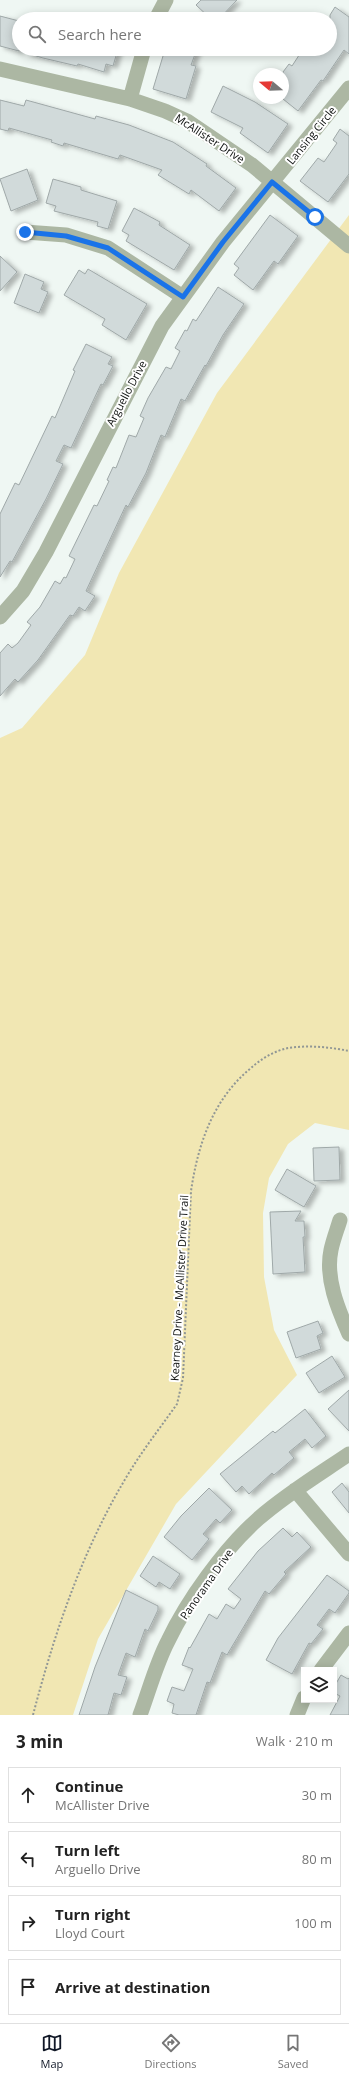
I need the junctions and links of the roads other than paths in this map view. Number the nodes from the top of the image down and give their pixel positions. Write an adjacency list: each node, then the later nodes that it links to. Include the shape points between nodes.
1 (166, 0): 2 (street)
2 (160, 12)
3 (142, 56): 6 (street)
4 (0, 69): 6 (street, McAllister Drive)
5 (349, 88): 7 (street, Lansing Circle)
6 (130, 99): 7 (street, McAllister Drive, via 165,110 187,121 252,165)
7 (272, 182): 9 (street, McAllister Drive); 10 (street, Arguello Drive, via 223,242)
8 (25, 232): 10 (street, via 66,236 108,248)
9 (349, 246)
10 (183, 297): 11 (street, Arguello Drive, via 162,326 46,552 23,590)
11 (0, 617)
12 (340, 1220): 13 (street, via 330,1251 331,1275 333,1294)
13 (349, 1334)
14 (349, 1454): 15 (street, Panorama Drive)
15 (295, 1490): 16 (street); 20 (street, Panorama Drive, via 257,1520 220,1561 193,1598 167,1641)
16 (349, 1554)
17 (349, 1633): 18 (street)
18 (323, 1667)
19 (302, 1703): 21 (street)
20 (140, 1715)
21 (297, 1715)

